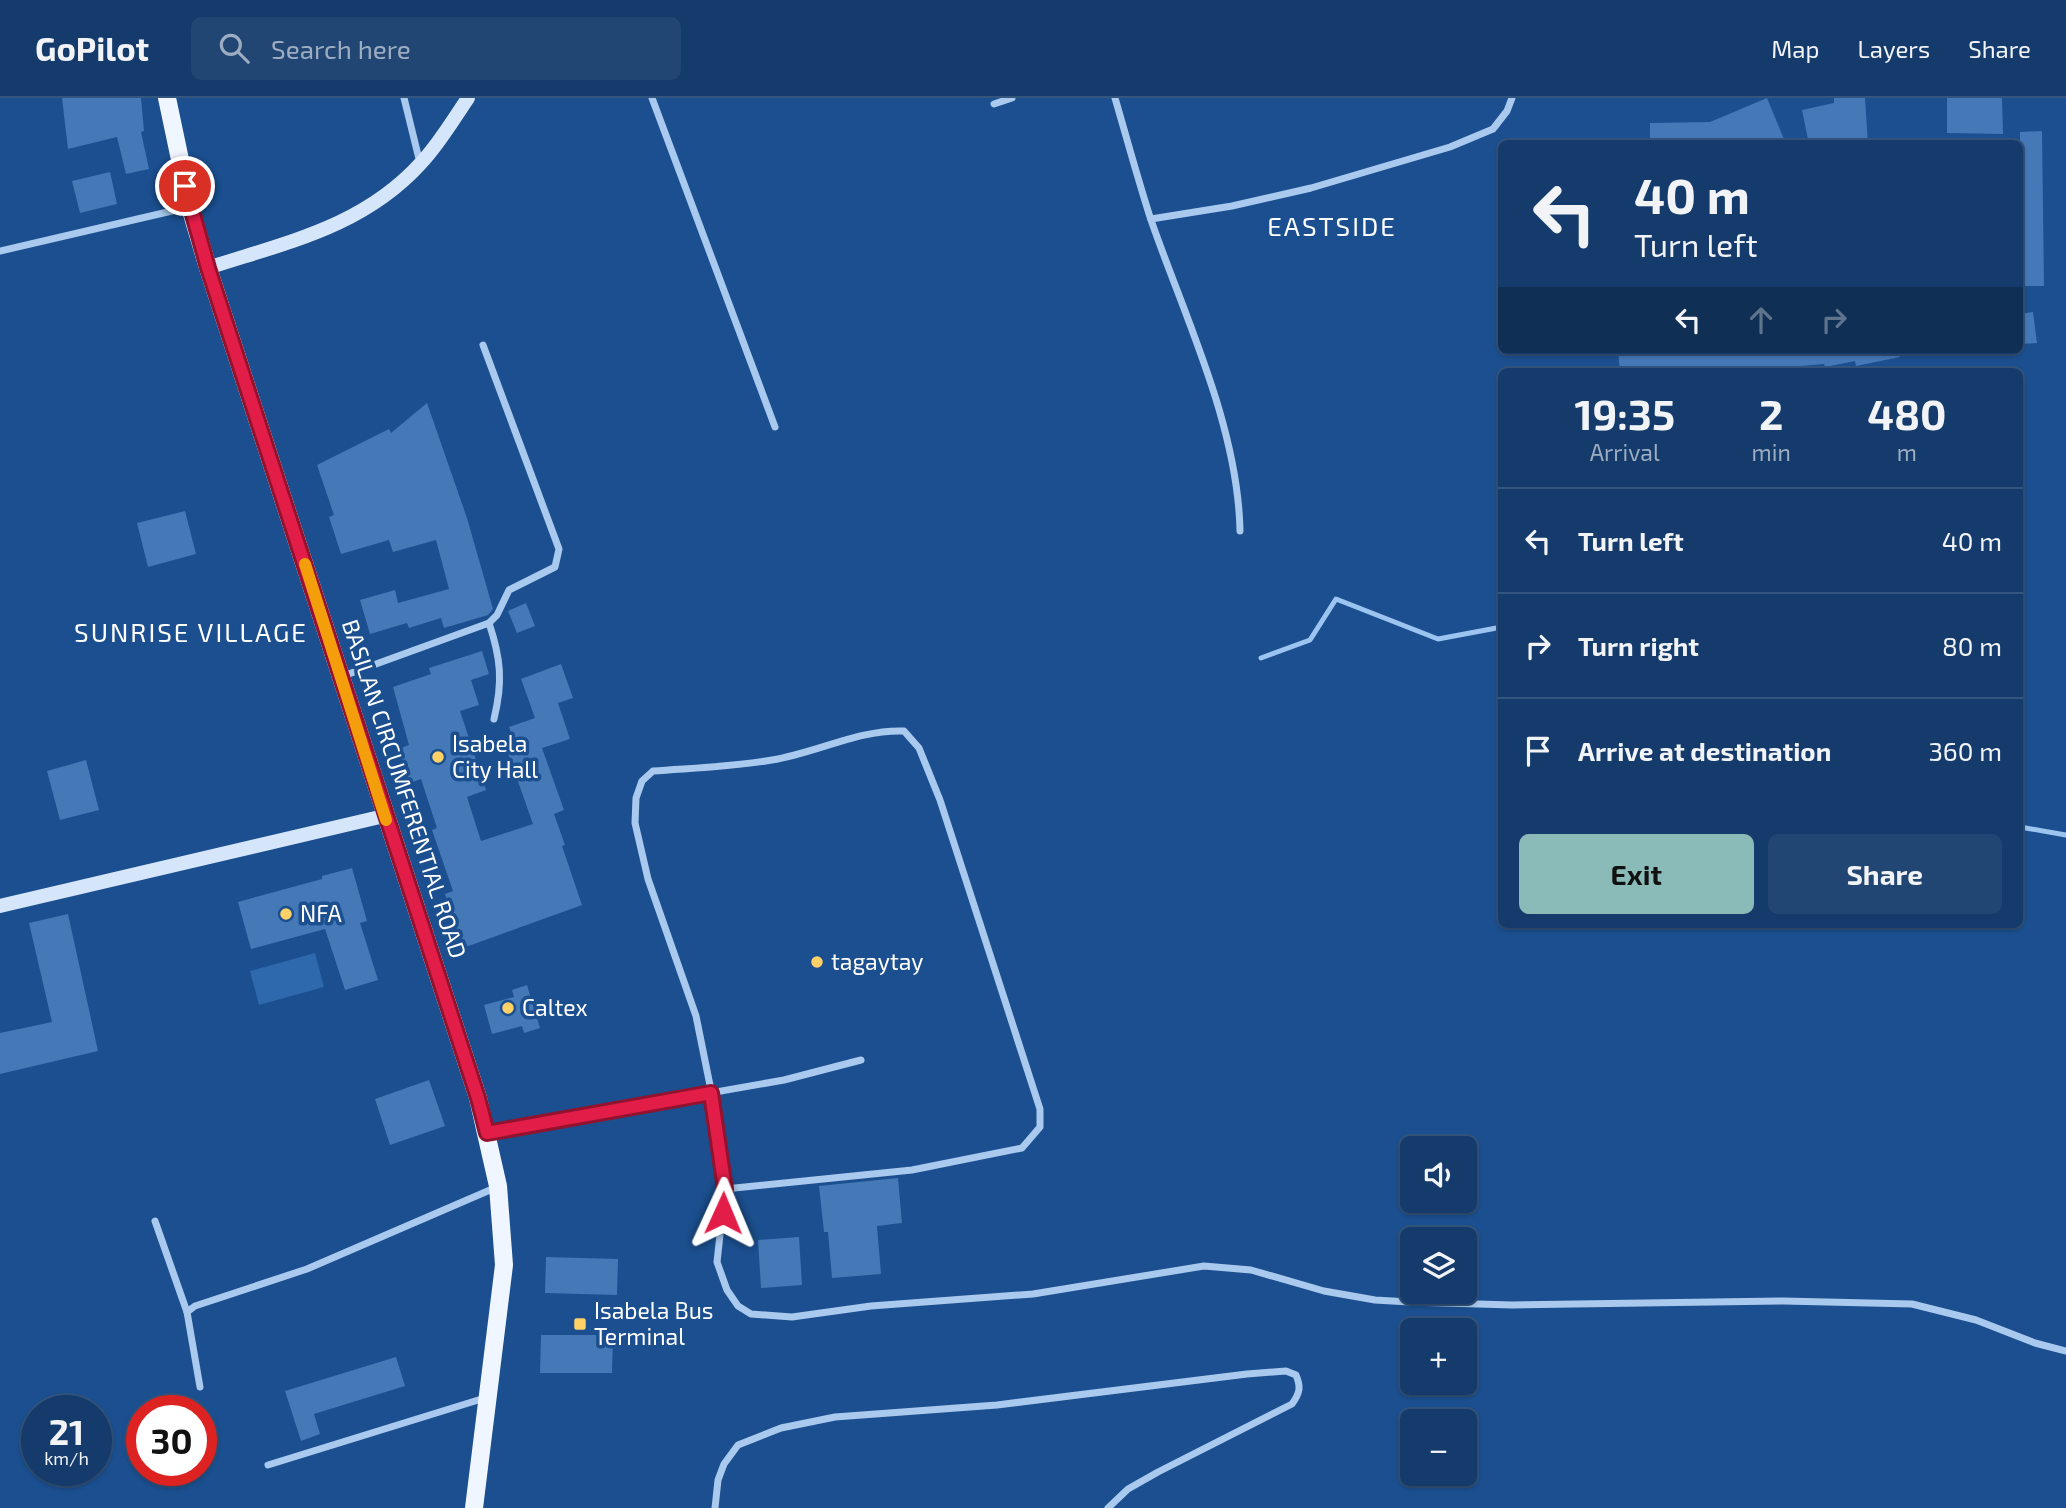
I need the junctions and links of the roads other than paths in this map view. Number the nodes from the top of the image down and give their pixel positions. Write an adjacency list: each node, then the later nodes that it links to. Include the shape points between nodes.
1 (167, 98): 10 (main road, BASILAN CIRCUMFERENTIAL ROAD)
2 (404, 98): 9 (street)
3 (468, 98): 9 (street)
4 (653, 98): 15 (street)
5 (1012, 98): 8 (street)
6 (1115, 98): 11 (street)
7 (1512, 98): 11 (street, via 1493,129 1450,147 1311,188)
8 (994, 104)
9 (421, 164): 13 (street, via 374,204 342,223)
10 (190, 207): 12 (street); 13 (main road, BASILAN CIRCUMFERENTIAL ROAD)
11 (1151, 219): 16 (street, via 1211,385 1236,482)
12 (0, 251)
13 (208, 268): 18 (main road, BASILAN CIRCUMFERENTIAL ROAD)
14 (483, 345): 17 (street, via 559,549 555,567 509,590)
15 (775, 427)
16 (1240, 531)
17 (489, 623): 18 (street); 19 (street, via 500,674)
18 (342, 676): 20 (main road, BASILAN CIRCUMFERENTIAL ROAD)
19 (494, 719)
20 (384, 816): 21 (street); 24 (main road, BASILAN CIRCUMFERENTIAL ROAD)
21 (0, 906)
22 (861, 1060): 23 (street)
23 (711, 1093): 24 (street); 26 (street); 26 (street, via 696,1016 648,879 635,823 642,781 653,771 773,760 859,737 904,731 919,748 940,800 1040,1109 1040,1127 1021,1148 912,1170)
24 (487, 1133): 25 (main road, BASILAN CIRCUMFERENTIAL ROAD)
25 (498, 1186): 28 (street, via 307,1269); 31 (main road, BASILAN CIRCUMFERENTIAL ROAD, via 504,1265)
26 (725, 1189): 29 (street, via 717,1262 738,1306 765,1317 1033,1294 1204,1266 1251,1270 1324,1291 1409,1302 1912,1304)
27 (155, 1221): 28 (street)
28 (187, 1312): 30 (street)
29 (2066, 1351)
30 (200, 1387)
31 (488, 1397): 32 (street); 33 (main road, BASILAN CIRCUMFERENTIAL ROAD)
32 (268, 1465)
33 (474, 1508)
34 (715, 1508): 35 (street, via 718,1480 738,1445 781,1428 835,1417 997,1405 1247,1374 1286,1371 1296,1375 1299,1395 1292,1404 1158,1472 1128,1489)
35 (1108, 1508)

